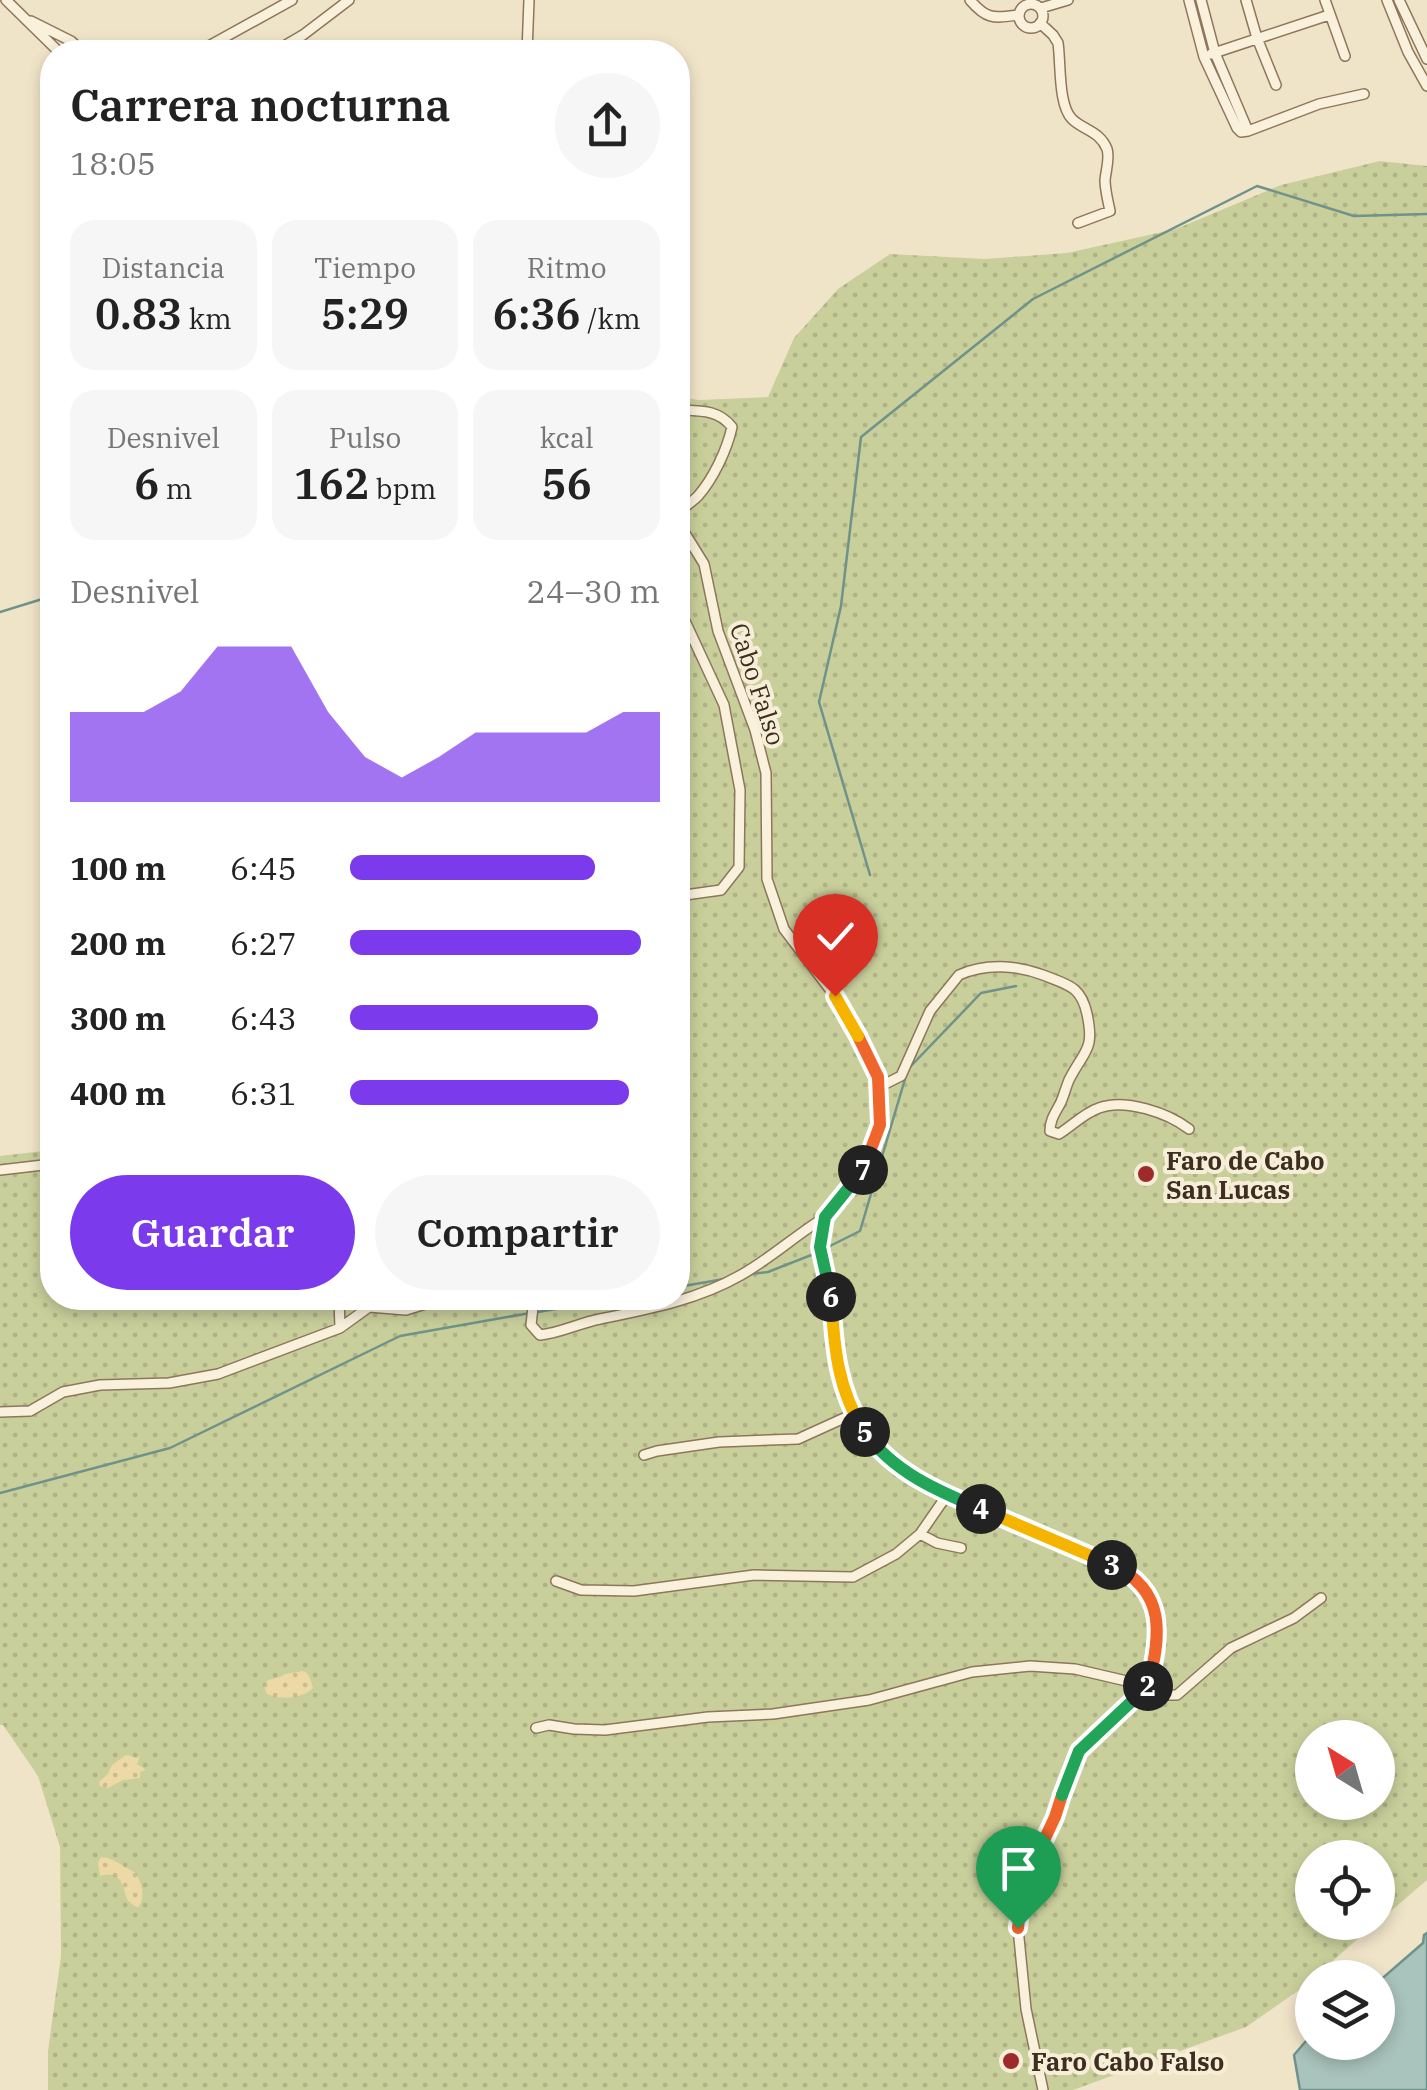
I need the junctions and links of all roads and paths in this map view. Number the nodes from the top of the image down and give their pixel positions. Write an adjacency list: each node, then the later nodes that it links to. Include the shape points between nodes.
1 (6, 0): 16 (street)
2 (292, 0): 21 (street)
3 (349, 0): 22 (street)
4 (528, 0): 23 (street)
5 (970, 0): 13 (street, via 991,18)
6 (1068, 0): 14 (street)
7 (1188, 0): 24 (street)
8 (1201, 0): 24 (street)
9 (1246, 0): 18 (street)
10 (1325, 0): 15 (street)
11 (1386, 0): 28 (street)
12 (1400, 0): 26 (street)
13 (1020, 7): 14 (street); 17 (street, via 1020,23)
14 (1041, 8): 17 (street)
15 (1330, 15): 18 (street); 25 (street)
16 (24, 18): 19 (street); 20 (street)
17 (1040, 23): 30 (street, via 1058,43 1069,116 1107,148 1110,211)
18 (1257, 38): 24 (street); 27 (street)
19 (47, 40)
20 (70, 40)
21 (220, 40)
22 (294, 40)
23 (527, 40)
24 (1209, 55): 29 (street, via 1248,131)
25 (1345, 56)
26 (1427, 59)
27 (1276, 85)
28 (1427, 86)
29 (1364, 94)
30 (1078, 223)
31 (690, 411): 32 (street, via 711,412 732,427 718,464)
32 (690, 503)
33 (690, 541): 36 (street, Cabo Falso, via 704,564 718,631 766,773 767,879 784,929 835,996)
34 (690, 632): 35 (street, via 724,705 740,790 740,867 721,890)
35 (690, 894)
36 (878, 1077): 37 (street, via 888,1083 900,1076 930,1011 959,975 1026,968 1072,987 1088,1020 1090,1042 1050,1130 1059,1134 1098,1108 1124,1105); 40 (street, Cabo Falso, via 880,1125 866,1167)
37 (1189, 1130)
38 (40, 1165): 39 (street)
39 (0, 1170)
40 (825, 1217): 41 (street); 42 (street, Cabo Falso)
41 (796, 1237): 42 (street); 43 (street, via 739,1276)
42 (820, 1247): 50 (street, Cabo Falso, via 835,1358)
43 (690, 1298)
44 (340, 1310): 48 (street)
45 (366, 1310): 48 (street)
46 (533, 1310): 47 (street, via 531,1324 540,1335)
47 (647, 1310)
48 (340, 1328): 49 (street, via 218,1374 170,1384 100,1385 64,1392 30,1410)
49 (0, 1412)
50 (853, 1414): 51 (street, via 798,1439 719,1442); 52 (street, Cabo Falso, via 895,1466)
51 (644, 1456)
52 (947, 1495): 53 (street); 57 (street, Cabo Falso, via 1122,1570 1152,1598 1158,1644)
53 (920, 1534): 54 (street); 55 (street, via 853,1578 754,1575 634,1590 582,1590)
54 (961, 1548)
55 (556, 1580)
56 (1322, 1598): 57 (street, via 1231,1648 1176,1695)
57 (1148, 1686): 58 (street, via 1030,1666 774,1714 605,1730); 59 (street, via 1079,1751 1023,1885 1018,1928 1026,2010)
58 (536, 1728)
59 (1043, 2090)

